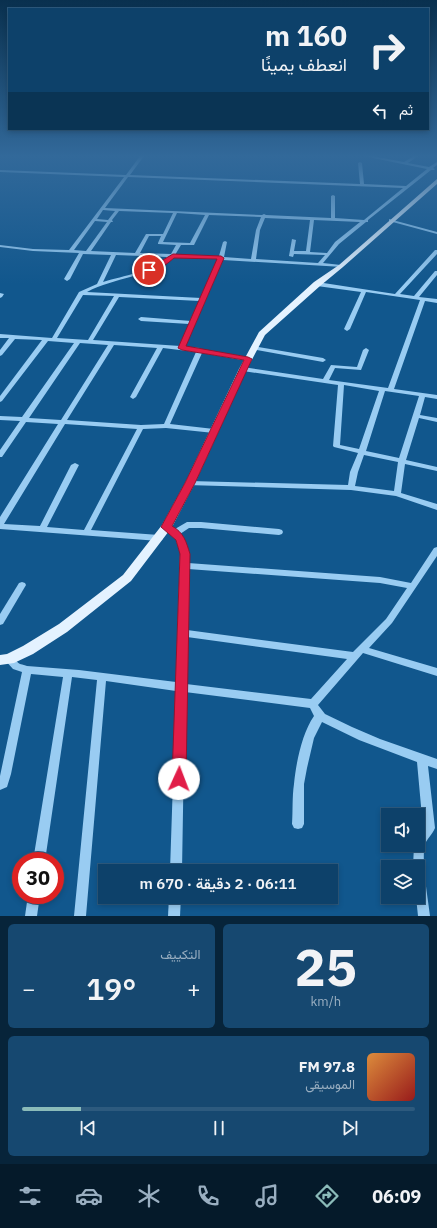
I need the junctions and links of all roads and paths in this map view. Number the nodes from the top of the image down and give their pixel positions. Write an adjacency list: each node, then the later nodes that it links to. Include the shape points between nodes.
1 (109, 199): 5 (street)
2 (332, 199): 11 (street)
3 (393, 199): 15 (street)
4 (416, 199): 13 (main road)
5 (102, 209): 6 (street); 12 (street)
6 (118, 210): 7 (street); 14 (street)
7 (176, 212): 8 (street); 17 (street)
8 (208, 214): 9 (street); 21 (street, via 192,244)
9 (264, 216): 10 (street); 34 (street, via 258,230)
10 (312, 218): 11 (street); 27 (street)
11 (332, 219): 15 (street)
12 (93, 220): 14 (street); 24 (street)
13 (391, 220): 16 (street); 37 (main road)
14 (111, 221): 25 (street)
15 (366, 221): 29 (street, via 337,243)
16 (437, 233)
17 (164, 236): 20 (street); 30 (street, via 148,235)
18 (294, 240): 26 (street)
19 (225, 242): 33 (street)
20 (160, 243): 21 (street); 31 (street)
21 (179, 244): 32 (street)
22 (0, 246): 24 (street)
23 (437, 251): 45 (street)
24 (70, 252): 25 (street)
25 (85, 252): 28 (street); 39 (street)
26 (292, 252): 27 (street); 35 (street)
27 (308, 252): 29 (street)
28 (114, 254): 30 (street); 40 (street)
29 (328, 254): 36 (street)
30 (136, 255): 31 (street)
31 (153, 255): 32 (street)
32 (173, 256): 33 (street); 40 (street, via 165,263 149,270)
33 (221, 258): 34 (street); 48 (street)
34 (253, 260): 35 (street)
35 (290, 262): 36 (street)
36 (320, 264): 37 (street)
37 (340, 266): 41 (main road)
38 (437, 272): 46 (street)
39 (67, 279)
40 (99, 284): 43 (street)
41 (317, 284): 42 (street); 62 (main road, via 262,334)
42 (364, 290): 45 (street); 52 (street)
43 (81, 293): 44 (street); 56 (street)
44 (117, 295): 48 (street); 58 (street)
45 (397, 295): 46 (street)
46 (415, 298): 47 (street)
47 (423, 299): 49 (street); 71 (street)
48 (203, 300): 51 (street)
49 (437, 301)
50 (141, 319): 51 (street)
51 (193, 323): 61 (street)
52 (347, 328)
53 (0, 336): 54 (street)
54 (13, 337): 55 (street); 65 (street)
55 (46, 339): 56 (street); 75 (street)
56 (54, 339): 57 (street)
57 (78, 341): 58 (street); 78 (street)
58 (90, 341): 59 (street)
59 (112, 343): 60 (street); 80 (street)
60 (161, 346): 61 (street); 73 (street)
61 (182, 348): 63 (street)
62 (253, 348): 66 (main road); 67 (street)
63 (200, 350): 66 (street); 81 (street)
64 (366, 350): 69 (street, via 359,369 333,366)
65 (0, 354)
66 (248, 359): 68 (main road)
67 (323, 360)
68 (243, 369): 69 (street); 83 (main road)
69 (325, 381): 70 (street)
70 (341, 383): 71 (street); 84 (street, via 336,446)
71 (386, 389): 72 (street); 84 (street)
72 (423, 395): 74 (street); 76 (street)
73 (133, 397)
74 (437, 397)
75 (0, 400)
76 (416, 416): 79 (street); 86 (street)
77 (0, 418): 78 (street)
78 (24, 418): 80 (street); 85 (street)
79 (437, 420)
80 (63, 421): 82 (street); 93 (street)
81 (166, 426): 82 (street); 83 (street)
82 (141, 427): 98 (street)
83 (214, 431): 89 (main road)
84 (362, 452): 86 (street); 90 (street)
85 (0, 455)
86 (402, 461): 88 (street); 91 (street)
87 (75, 466): 96 (street)
88 (437, 470)
89 (190, 483): 90 (street); 95 (main road)
90 (351, 488): 91 (street)
91 (397, 494): 92 (street)
92 (437, 507)
93 (0, 522)
94 (0, 526): 96 (street)
95 (166, 527): 99 (street); 100 (main road)
96 (42, 530): 98 (street)
97 (279, 532): 99 (street, via 187,525)
98 (86, 533): 100 (street)
99 (175, 533): 102 (street, via 183,543)
100 (159, 538): 108 (main road, via 127,578 106,595 63,628 28,650)
101 (437, 550): 104 (street)
102 (184, 566): 104 (street, via 380,580); 106 (street)
103 (22, 585): 105 (street)
104 (412, 586): 107 (street, via 389,621)
105 (0, 622)
106 (183, 633): 107 (street); 113 (street)
107 (358, 653): 110 (street); 114 (street)
108 (5, 659): 109 (street)
109 (27, 670): 111 (street); 118 (street, via 6,774)
110 (437, 672)
111 (68, 673): 112 (street); 120 (street)
112 (102, 677): 113 (street); 125 (street)
113 (182, 686): 114 (street); 121 (street)
114 (312, 704): 115 (street)
115 (321, 716): 116 (street, via 360,735); 119 (street, via 313,727 303,763 299,784)
116 (422, 758): 117 (street); 127 (street, via 429,828 422,838 419,858)
117 (437, 764)
118 (0, 785)
119 (298, 824)
120 (40, 852)
121 (176, 864)
122 (33, 904): 124 (street)
123 (175, 904): 126 (street)
124 (31, 916)
125 (80, 916)
126 (174, 916)
127 (424, 916)

